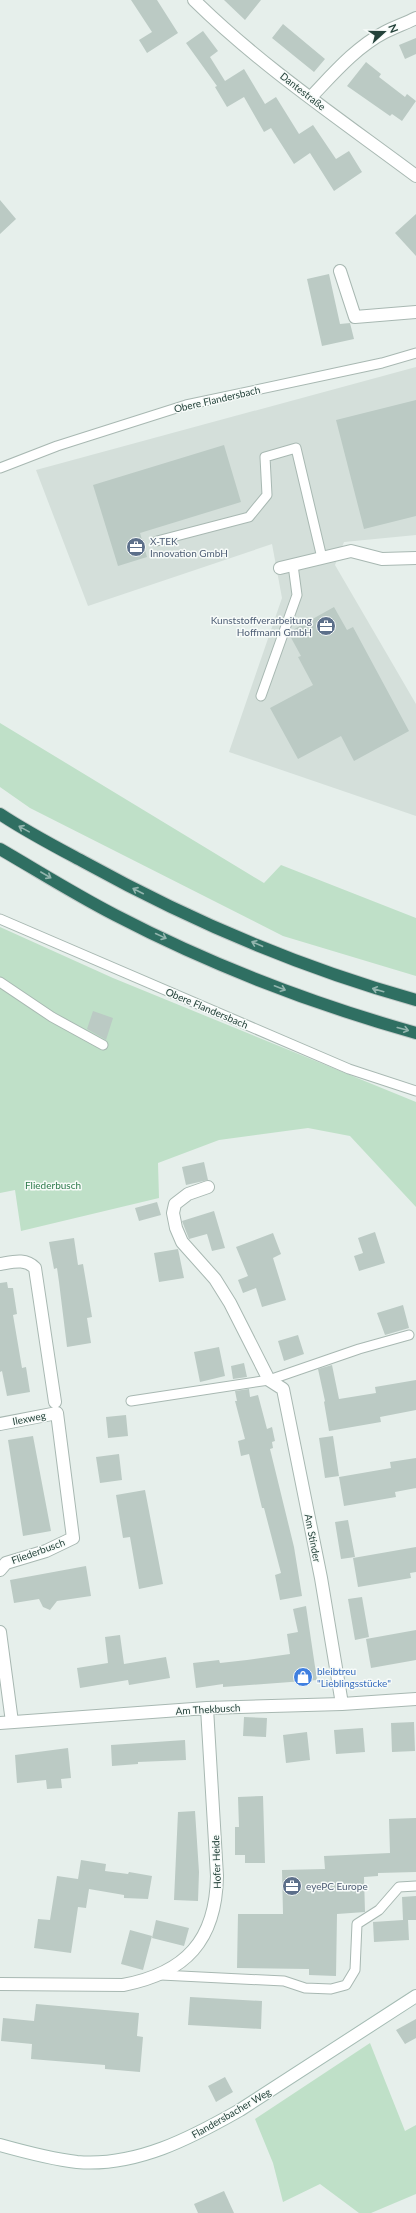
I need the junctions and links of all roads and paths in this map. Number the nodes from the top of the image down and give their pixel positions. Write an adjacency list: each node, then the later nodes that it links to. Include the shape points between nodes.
1 (194, 0): 3 (street, Dantestraße, via 216,21)
2 (416, 18): 3 (street, via 384,32 369,42 342,64)
3 (311, 97): 4 (street, Dantestraße)
4 (416, 176)
5 (340, 271): 6 (street, via 355,317)
6 (416, 312)
7 (416, 353): 8 (lane, Obere Flandersbach, via 382,363 186,405 57,446)
8 (0, 468)
9 (157, 542): 10 (lane, via 249,517 267,495 265,457 296,448)
10 (322, 558): 11 (street, via 351,551 382,558); 12 (street)
11 (416, 558)
12 (293, 565): 13 (street); 14 (lane, via 297,595)
13 (280, 568)
14 (262, 696)
15 (0, 814): 19 (highway, one-way to 15, via 371,988 291,959 140,893)
16 (0, 849): 20 (highway, one-way to 20, via 115,915 208,959 351,1014)
17 (0, 919): 22 (lane, Obere Flandersbach, via 349,1069)
18 (0, 982): 21 (lane, via 52,1017)
19 (416, 1000)
20 (416, 1033)
21 (103, 1045)
22 (416, 1091)
23 (208, 1187): 26 (street, Am Stinder, via 188,1194 175,1204 173,1213 176,1228 182,1242 215,1279)
24 (0, 1264): 28 (street, Fliederbusch, via 23,1262 35,1268)
25 (409, 1334): 26 (lane, via 359,1348)
26 (269, 1380): 27 (lane); 33 (street, Am Stinder, via 283,1389 321,1578)
27 (132, 1401)
28 (56, 1407): 29 (street, Ilexweg); 30 (street, Fliederbusch, via 73,1538 6,1563)
29 (0, 1424)
30 (0, 1570)
31 (0, 1632): 35 (street)
32 (416, 1699): 33 (street, Am Thekbusch)
33 (342, 1704): 34 (street, Am Thekbusch)
34 (207, 1708): 35 (street, Am Thekbusch); 38 (street, Hofer Heide, via 217,1897 212,1918 196,1949 174,1968)
35 (12, 1722): 36 (street, Am Thekbusch)
36 (0, 1723)
37 (416, 1886): 38 (lane, via 399,1887 379,1910 357,1924 355,1970 346,1984 331,1989 305,1988 284,1981)
38 (161, 1974): 39 (street, Hofer Heide, via 143,1981 123,1984)
39 (0, 1984)
40 (416, 1996): 41 (street, Flandersbacher Weg, via 240,2110 170,2145 125,2159 79,2162)
41 (0, 2145)

